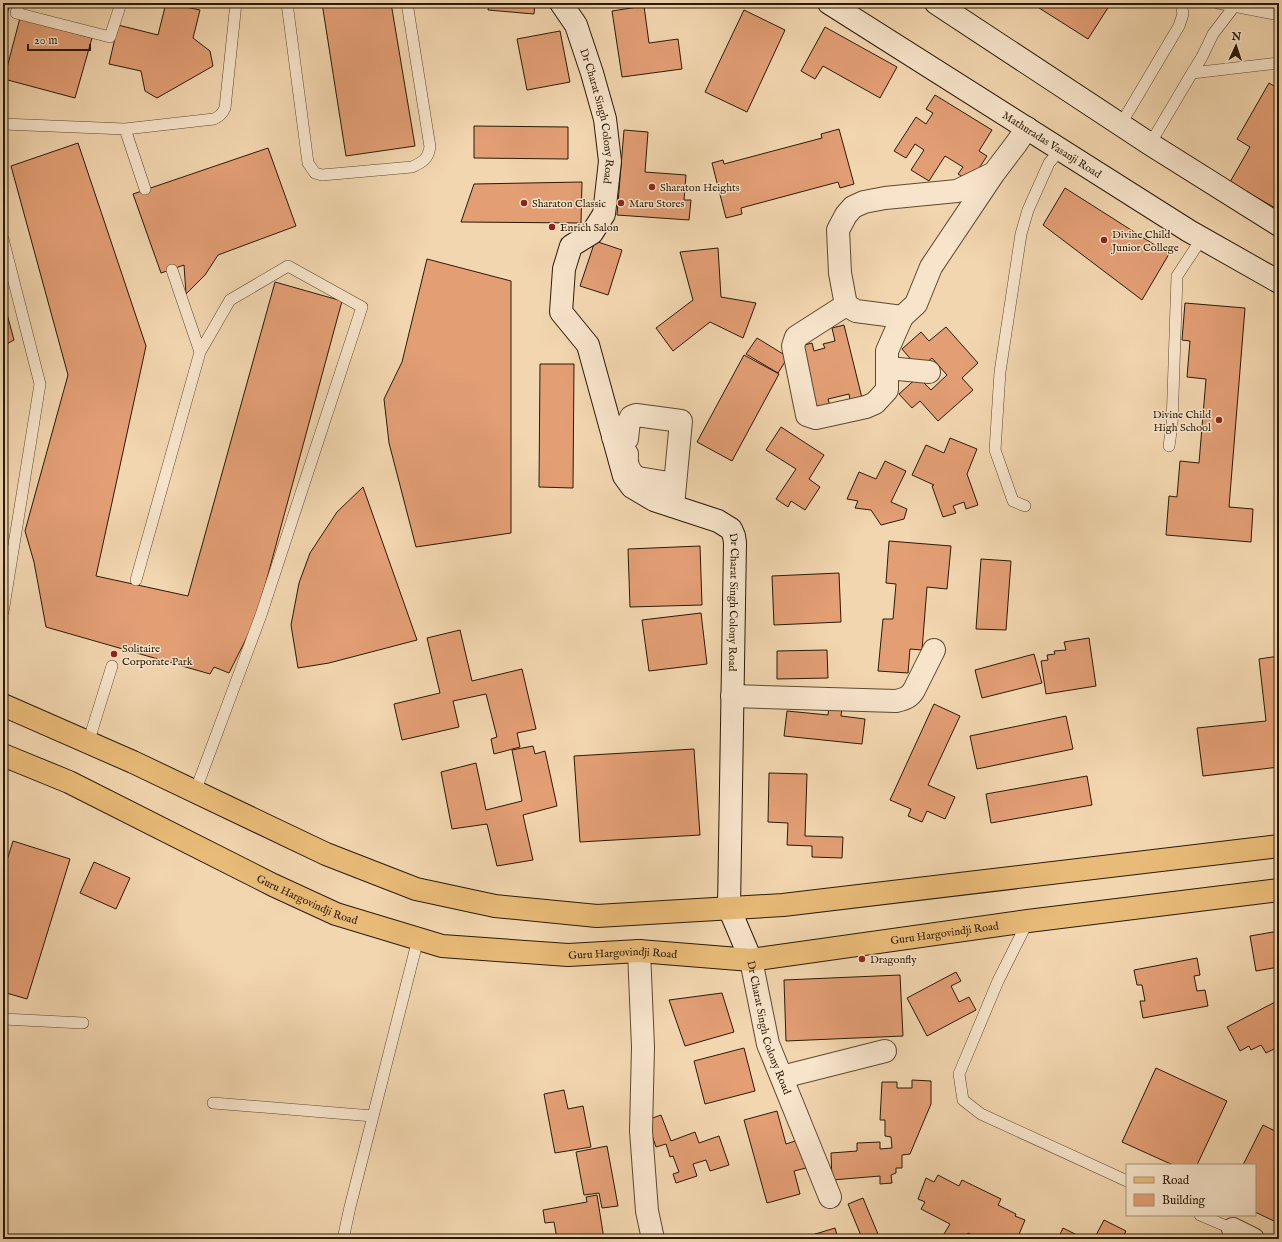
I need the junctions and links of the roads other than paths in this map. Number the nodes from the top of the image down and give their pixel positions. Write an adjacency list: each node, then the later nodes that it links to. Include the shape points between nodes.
1 (19, 3): 2 (lane, via 16,13 110,37)
2 (121, 3)
3 (236, 3): 18 (lane, via 225,108 222,114 214,119)
4 (287, 3): 5 (lane, via 308,163 315,173 322,175 412,166 422,162 429,155 430,147)
5 (407, 3)
6 (560, 3): 33 (street, Dr Charat Singh Colony Road, via 576,26 592,73 605,119 610,161 604,214 592,233 571,246 564,269 561,312 588,345)
7 (828, 3): 17 (street, Mathuradas Vasanji Road)
8 (936, 3): 16 (street)
9 (1181, 3): 16 (lane, via 1183,14 1179,26)
10 (1218, 3): 12 (lane)
11 (1236, 4): 14 (lane, via 1212,34)
12 (1279, 15)
13 (1279, 63): 14 (lane)
14 (1192, 73): 19 (lane)
15 (3, 124): 18 (lane)
16 (1121, 124): 19 (street)
17 (1026, 128): 20 (street, Mathuradas Vasanji Road); 21 (street)
18 (125, 129): 22 (lane)
19 (1150, 144): 23 (street)
20 (1060, 150): 24 (street, Mathuradas Vasanji Road); 37 (lane, via 1049,163 1028,210 1021,234 1000,372 995,450 1013,501)
21 (994, 173): 28 (street, via 957,191 885,198 853,207 838,230 840,273); 29 (street, via 931,267 916,304)
22 (145, 189)
23 (1279, 225)
24 (1202, 238): 27 (street, Mathuradas Vasanji Road); 34 (lane, via 1177,276 1172,425)
25 (3, 239): 39 (lane, via 40,384)
26 (172, 270): 30 (lane)
27 (1279, 282)
28 (846, 305): 29 (street, via 856,311); 31 (street, via 796,337 793,346 807,415 816,418 875,403 887,390)
29 (902, 317): 31 (street, via 887,351)
30 (200, 352): 38 (lane); 46 (lane, via 230,300 288,266 362,307 261,615)
31 (888, 368): 32 (street)
32 (929, 372)
33 (620, 438): 35 (street, via 626,462 633,476); 35 (street, via 630,417 636,415 681,421); 36 (street, Dr Charat Singh Colony Road, via 624,476 632,487 654,500)
34 (1169, 446)
35 (675, 484): 36 (street)
36 (673, 506): 42 (street, Dr Charat Singh Colony Road, via 718,521 731,529 734,536)
37 (1026, 506)
38 (136, 580)
39 (3, 612)
40 (934, 650): 42 (street, via 911,696 896,701)
41 (112, 666): 44 (lane)
42 (732, 696): 49 (street, Dr Charat Singh Colony Road)
43 (3, 705): 44 (main road)
44 (88, 743): 46 (main road)
45 (3, 755): 51 (main road, Guru Hargovindji Road, via 69,782 336,914)
46 (195, 792): 49 (main road, via 326,854 416,889 495,906 598,916)
47 (1279, 846): 49 (main road, via 783,904)
48 (1279, 890): 50 (main road, Guru Hargovindji Road)
49 (729, 908): 53 (street, Dr Charat Singh Colony Road)
50 (1028, 921): 53 (main road, Guru Hargovindji Road); 60 (lane, via 998,981 959,1074 963,1100 981,1114)
51 (418, 939): 52 (main road, Guru Hargovindji Road, via 442,946 568,954); 59 (lane)
52 (639, 951): 53 (main road, Guru Hargovindji Road); 65 (street, via 643,1047 641,1131 647,1212)
53 (750, 960): 57 (street, Dr Charat Singh Colony Road, via 768,1044)
54 (3, 1019): 55 (lane)
55 (83, 1023)
56 (885, 1051): 57 (street)
57 (782, 1077): 61 (street, Dr Charat Singh Colony Road)
58 (213, 1103): 59 (lane)
59 (373, 1116): 64 (lane)
60 (1126, 1181)
61 (830, 1197)
62 (1202, 1216): 63 (lane)
63 (1243, 1234)
64 (344, 1239)
65 (653, 1239)

